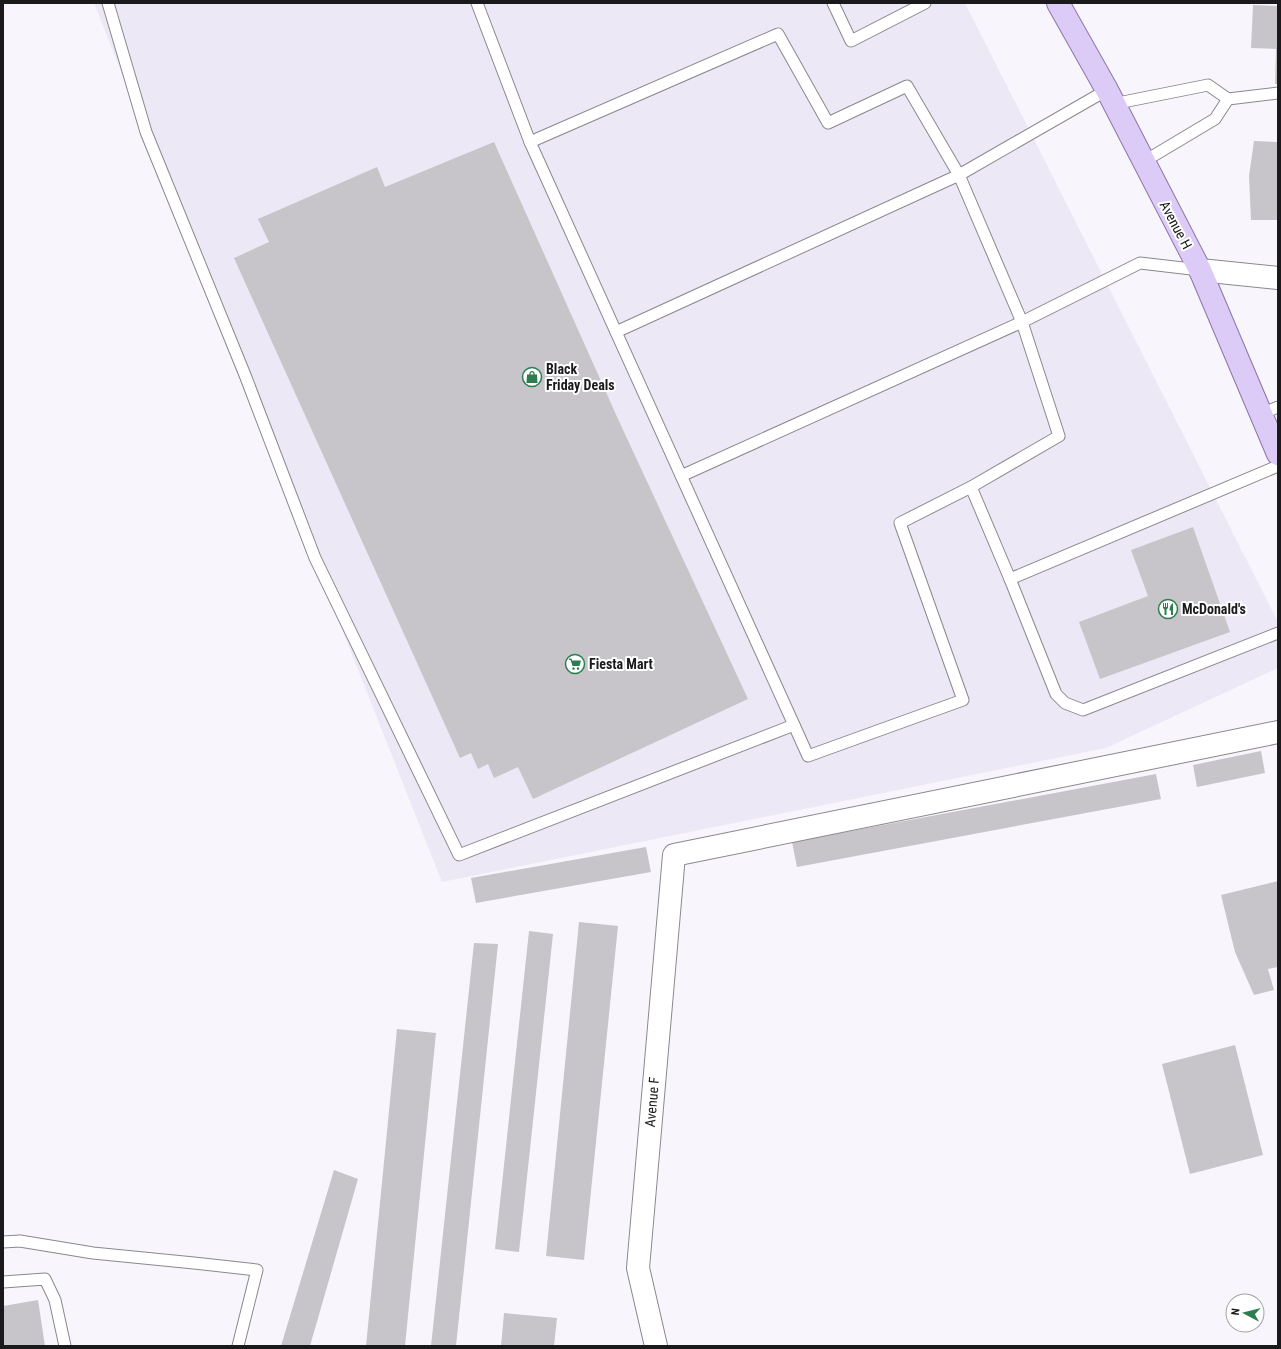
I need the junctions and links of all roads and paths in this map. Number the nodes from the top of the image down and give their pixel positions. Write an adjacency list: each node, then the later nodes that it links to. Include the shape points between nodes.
1 (108, 3): 23 (lane, via 146,132 245,375 315,558 459,855)
2 (477, 3): 9 (lane)
3 (833, 3): 4 (lane, via 851,41)
4 (925, 3)
5 (1058, 3): 7 (main road, Avenue H)
6 (1278, 93): 8 (lane)
7 (1110, 97): 8 (lane, via 1208,85); 10 (main road, Avenue H); 11 (lane)
8 (1228, 99): 10 (lane, via 1215,119)
9 (530, 142): 11 (lane, via 778,34 828,124 906,86); 15 (lane)
10 (1143, 162): 12 (main road, Avenue H)
11 (959, 176): 14 (lane); 15 (lane)
12 (1200, 270): 13 (street); 14 (lane, via 1140,264); 16 (main road, Avenue H)
13 (1278, 278)
14 (1022, 322): 19 (lane); 20 (lane, via 1059,436)
15 (616, 332): 19 (lane)
16 (1270, 411): 17 (main road, Avenue H)
17 (1278, 454)
18 (1278, 466): 21 (lane)
19 (681, 476): 23 (lane)
20 (971, 487): 21 (lane); 23 (lane, via 900,523 964,700 808,756)
21 (1010, 579): 22 (lane, via 1056,694 1065,703 1083,710)
22 (1278, 633)
23 (794, 725)
24 (1278, 732): 29 (street, Avenue F, via 674,855 638,1268)
25 (3, 1242): 28 (lane, via 20,1241 93,1254 257,1270)
26 (3, 1282): 27 (lane, via 45,1279 55,1300)
27 (65, 1346)
28 (238, 1346)
29 (656, 1346)

